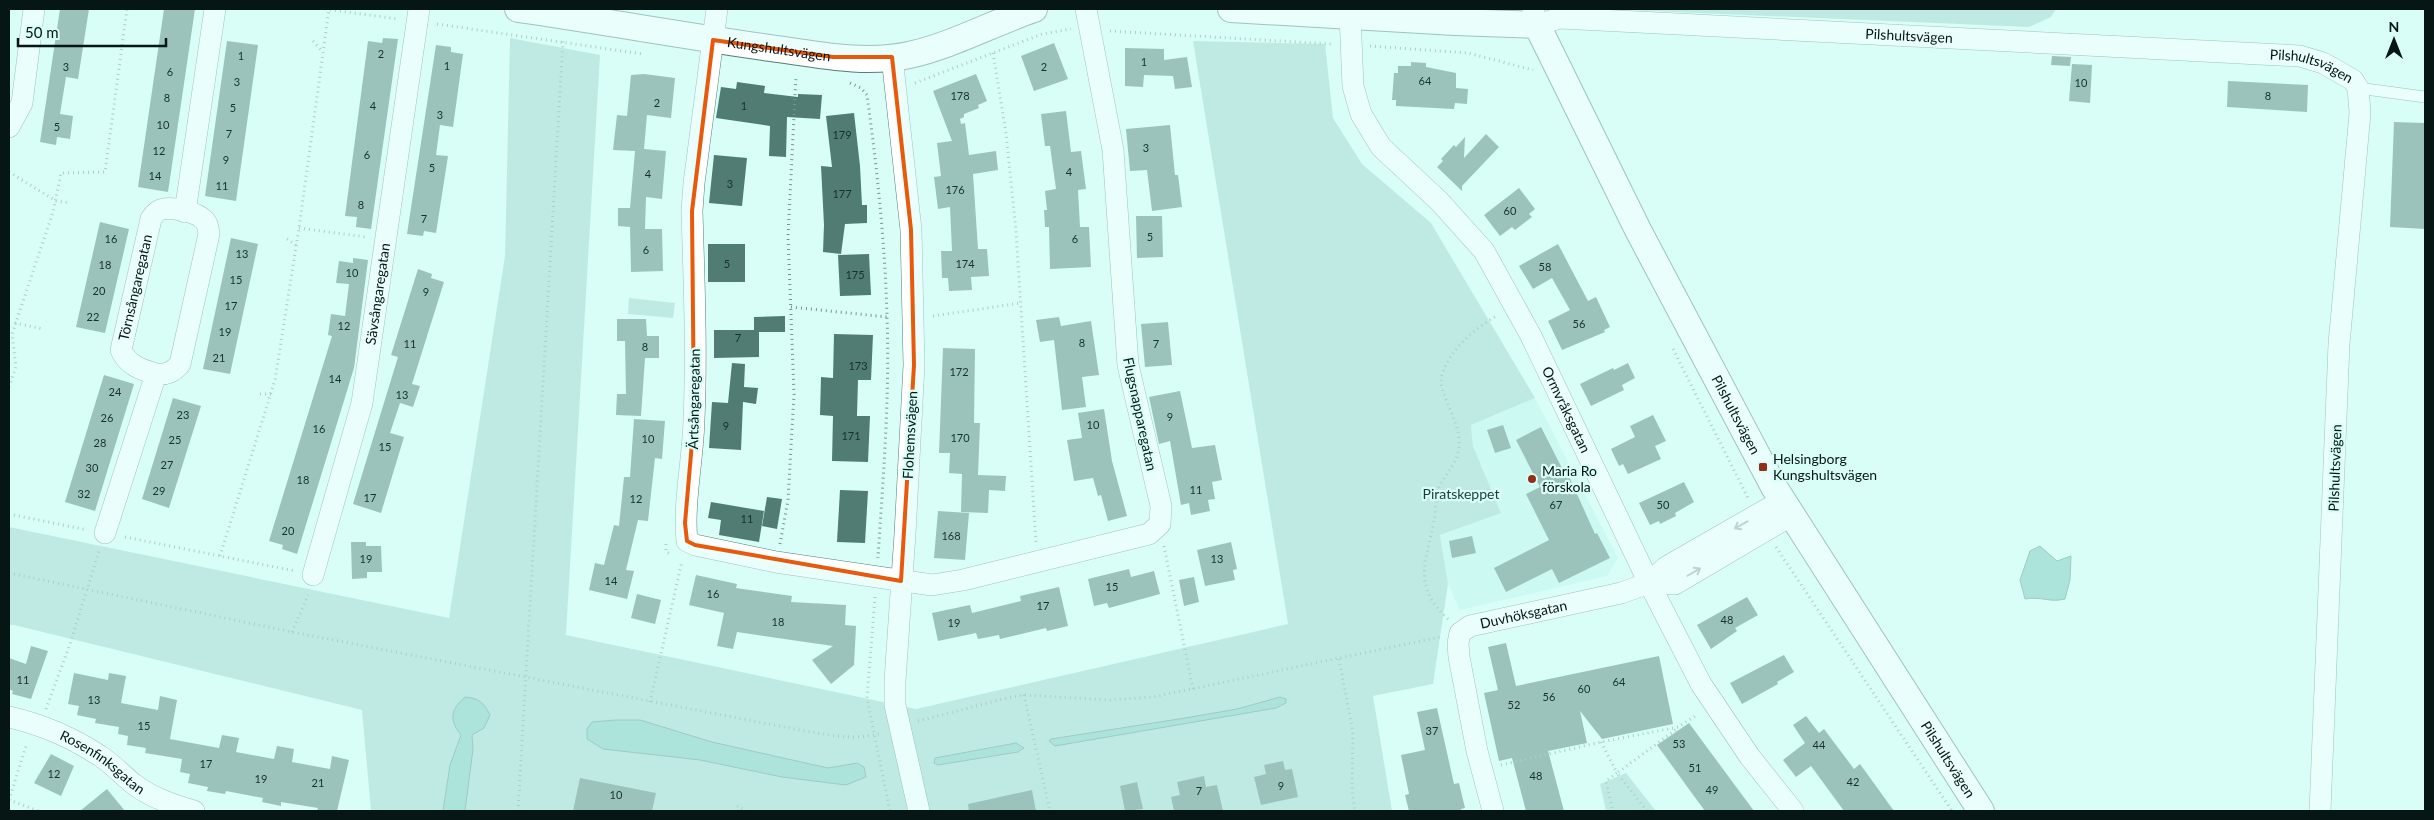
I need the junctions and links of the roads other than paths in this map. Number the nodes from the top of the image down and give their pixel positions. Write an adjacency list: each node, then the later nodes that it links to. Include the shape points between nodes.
1 (34, 9): 15 (street, via 22,103)
2 (215, 9): 16 (street)
3 (518, 9): 11 (street, Kungshultsvägen)
4 (717, 9): 11 (street, Ärtsångaregatan)
5 (1034, 9): 12 (street, Kungshultsvägen, via 924,50)
6 (1086, 9): 21 (street, Flugsnapparegatan, via 1113,150 1128,365 1161,506 1160,524 1149,534 946,584)
7 (1231, 9): 9 (street)
8 (418, 15): 20 (street, Sävsångaregatan, via 358,422)
9 (1350, 15): 10 (street, via 1455,22); 22 (street, Ormvråksgatan, via 1342,49 1361,114 1381,147 1439,201 1484,251 1532,336)
10 (1535, 17): 13 (street, Pilshultsvägen, via 2300,56 2323,63 2353,80); 18 (street, Pilshultsvägen, via 1638,230)
11 (713, 40): 12 (street, Kungshultsvägen, via 833,57); 21 (street, Ärtsångaregatan, via 692,211 694,420 685,523 687,541 776,562)
12 (892, 57): 21 (street, Flohemsvägen, via 911,230 914,365)
13 (2358, 88): 14 (lane); 30 (street, Pilshultsvägen, via 2359,140 2339,344)
14 (2425, 97)
15 (9, 127)
16 (185, 212): 17 (street, Törnsångaregatan, via 202,218 208,225 209,234 180,364 176,370 164,375); 17 (street, Törnsångaregatan, via 163,209 151,219 122,350 131,363)
17 (156, 374): 19 (street)
18 (1787, 508): 22 (street, Duvhöksgatan, via 1674,584); 29 (street, Pilshultsvägen)
19 (105, 533)
20 (313, 575)
21 (902, 581): 26 (street, Flohemsvägen, via 895,705)
22 (1649, 583): 27 (street, Duvhöksgatan, via 1621,593 1447,632 1458,643 1476,751); 28 (street, Ormvråksgatan, via 1701,684 1750,757)
23 (9, 717): 24 (street, Rosenfinksgatan, via 36,725 101,756)
24 (156, 804): 25 (street, Rosenfinksgatan)
25 (194, 811)
26 (919, 811)
27 (1493, 811)
28 (1793, 811)
29 (1981, 811)
30 (2320, 811)

